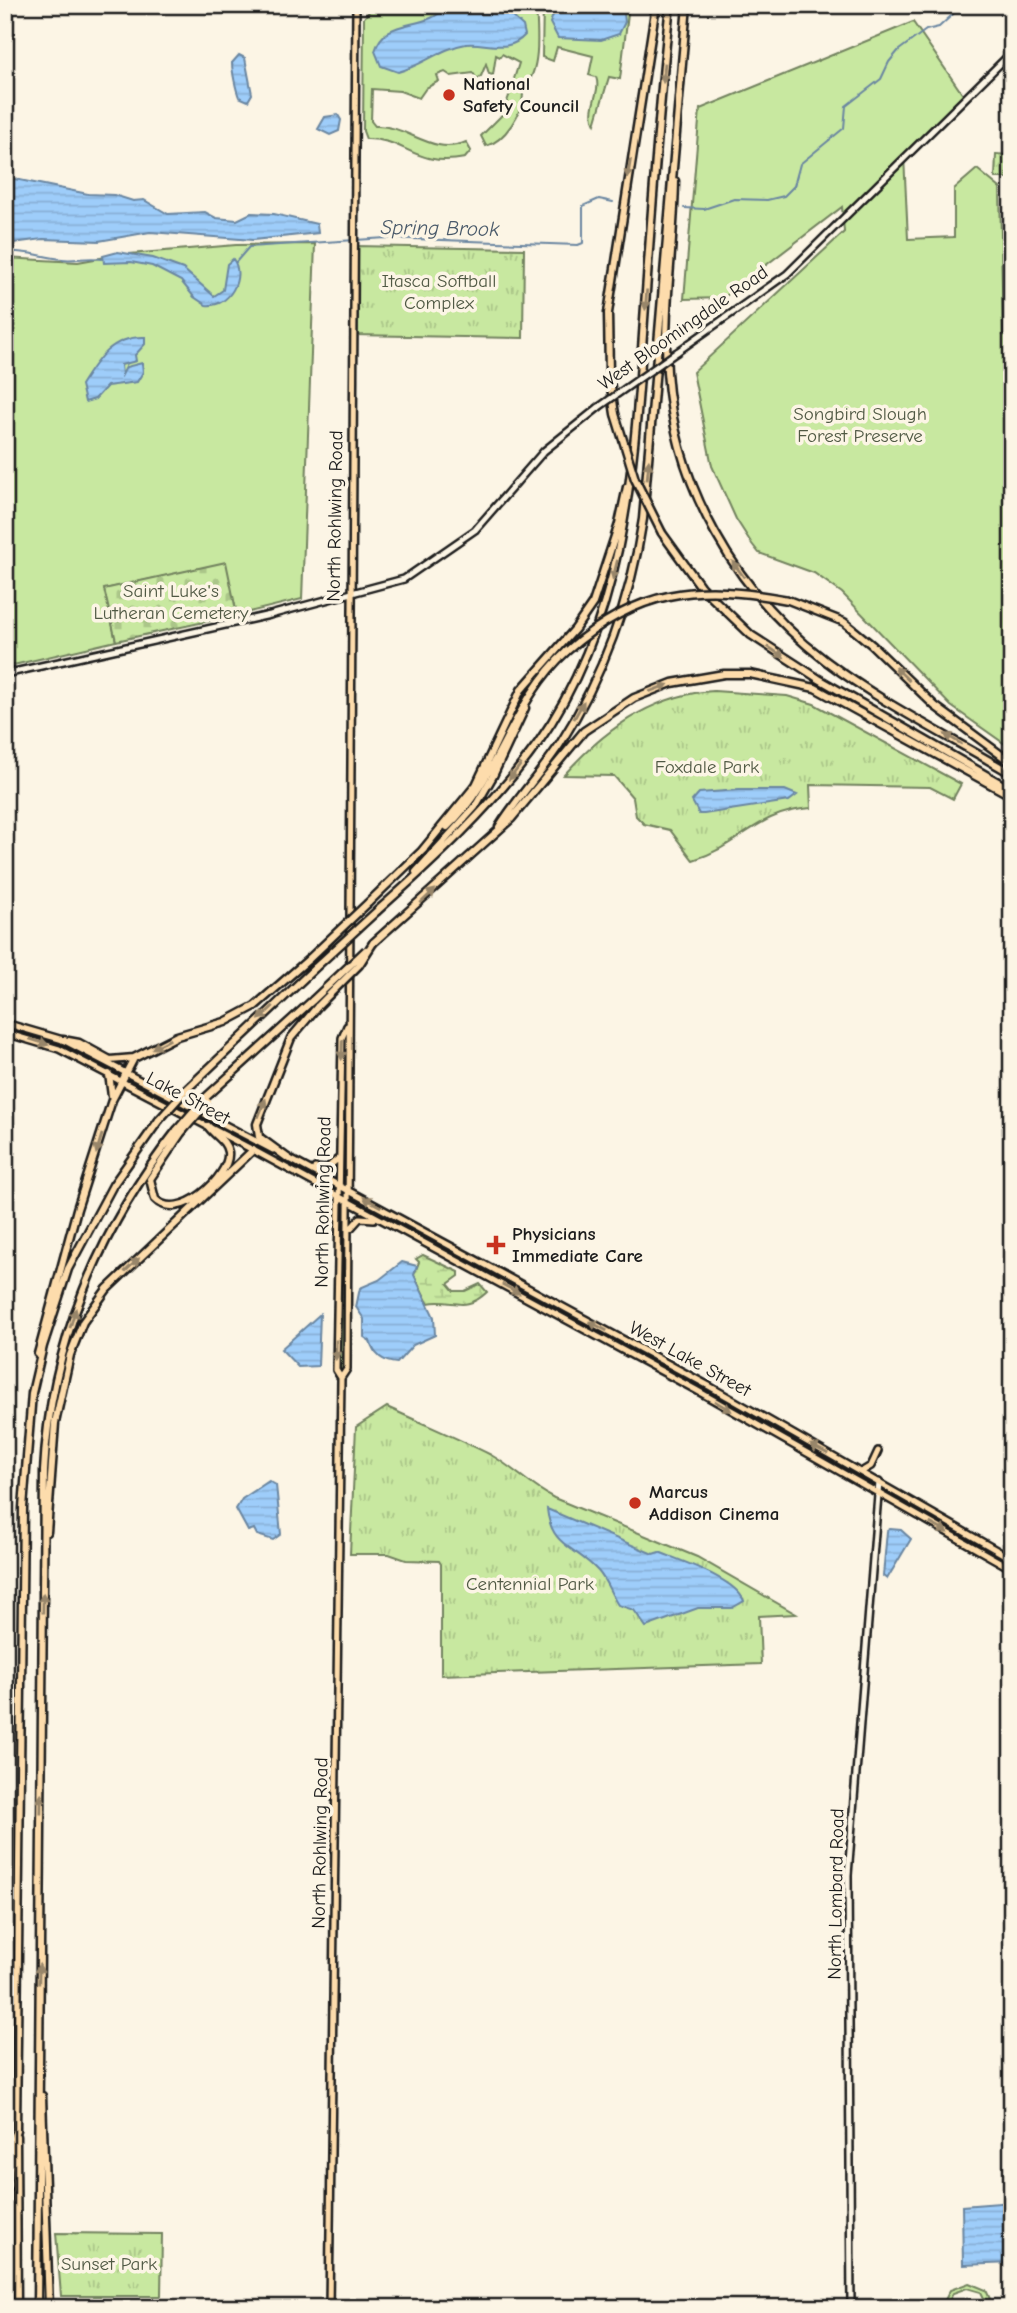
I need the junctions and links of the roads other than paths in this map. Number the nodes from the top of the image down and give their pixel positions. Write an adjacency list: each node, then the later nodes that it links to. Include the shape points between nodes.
1 (356, 5): 8 (main road, North Rohlwing Road)
2 (656, 5): 13 (highway, one-way to 13, bridge, via 608,313 615,414 635,479 662,533 701,587 751,635)
3 (670, 5): 7 (highway, one-way to 7)
4 (687, 5): 6 (highway)
5 (1012, 52): 8 (street, West Bloomingdale Road, bridge, via 787,274 544,451 475,530 404,579)
6 (676, 134): 12 (highway, one-way to 6, via 850,678 810,648 763,601 717,538 684,459 667,371); 15 (highway, one-way to 6, via 549,760 586,698 615,633 632,575 643,519)
7 (634, 454): 16 (highway, via 619,524 593,603 521,690 476,785); 17 (highway, one-way to 17, via 615,572 572,684 538,742 493,800)
8 (350, 593): 9 (street, West Bloomingdale Road); 20 (main road, North Rohlwing Road)
9 (5, 674)
10 (528, 700): 11 (highway, one-way to 10, bridge, via 935,706 844,622 788,600 738,590 692,590 625,611 567,651); 16 (highway, via 468,806); 17 (highway, via 475,807 422,862)
11 (1012, 763)
12 (1012, 774)
13 (1012, 790)
14 (1012, 796): 15 (highway, one-way to 14, via 511,819 568,747 608,713 672,683 724,674 774,677 815,688)
15 (499, 827): 18 (highway, one-way to 15, bridge)
16 (421, 852): 23 (highway, one-way to 23, bridge, via 309,959 244,1012 177,1035)
17 (411, 881): 42 (highway, one-way to 42, bridge, via 159,1120 113,1185 68,1269)
18 (315, 1003): 29 (highway, bridge, via 223,1083); 33 (highway, one-way to 18, via 259,1137 257,1124 291,1038)
19 (5, 1024): 22 (main road, Lake Street)
20 (347, 1026): 32 (main road, North Rohlwing Road, one-way to 32, via 342,1038); 36 (main road, North Rohlwing Road, via 351,1038)
21 (5, 1033): 25 (main road, Lake Street, one-way to 25, via 41,1042)
22 (64, 1040): 23 (highway, via 115,1061); 24 (main road, Lake Street)
23 (134, 1058): 24 (highway)
24 (125, 1073): 26 (highway); 30 (main road, Lake Street)
25 (109, 1074): 26 (main road, Lake Street); 27 (highway)
26 (121, 1080): 27 (highway); 28 (main road, Lake Street)
27 (112, 1100): 42 (highway, one-way to 42, via 39,1342)
28 (208, 1126): 29 (highway, via 226,1146 227,1164 184,1207 169,1208 155,1199 150,1179); 31 (main road, Lake Street)
29 (179, 1132): 49 (highway, one-way to 29, via 45,1455 61,1357 79,1297 149,1166)
30 (239, 1132): 31 (main road); 33 (main road, Lake Street)
31 (253, 1150): 37 (main road, Lake Street); 49 (highway, one-way to 31, via 55,1423 70,1355 83,1322 107,1289)
32 (339, 1158): 34 (main road, via 326,1169); 35 (main road, North Rohlwing Road)
33 (289, 1159): 34 (main road, Lake Street)
34 (304, 1166): 35 (main road, Lake Street)
35 (339, 1184): 36 (main road, Lake Street); 37 (main road, North Rohlwing Road)
36 (350, 1190): 38 (main road, North Rohlwing Road); 44 (main road, West Lake Street, one-way to 36)
37 (339, 1198): 38 (main road, Lake Street); 41 (main road, North Rohlwing Road, one-way to 41, via 336,1370)
38 (350, 1204): 39 (main road, West Lake Street); 40 (main road, North Rohlwing Road)
39 (381, 1220): 40 (main road, via 360,1218); 46 (main road, West Lake Street, one-way to 46)
40 (349, 1235): 41 (main road, North Rohlwing Road, via 347,1369)
41 (341, 1378): 56 (main road, North Rohlwing Road)
42 (34, 1380): 51 (highway, via 23,1508)
43 (878, 1451): 44 (main road, via 871,1466)
44 (861, 1472): 45 (main road, West Lake Street)
45 (879, 1482): 46 (street, North Lombard Road); 47 (main road, West Lake Street)
46 (879, 1495): 48 (main road, West Lake Street, one-way to 48); 57 (street, North Lombard Road, via 848,1875)
47 (1012, 1559)
48 (1012, 1569)
49 (43, 1579): 50 (highway, one-way to 49)
50 (39, 2010): 54 (highway); 55 (highway)
51 (16, 2130): 52 (highway); 53 (highway)
52 (5, 2223)
53 (17, 2308)
54 (37, 2308)
55 (48, 2308)
56 (330, 2308)
57 (851, 2308)

